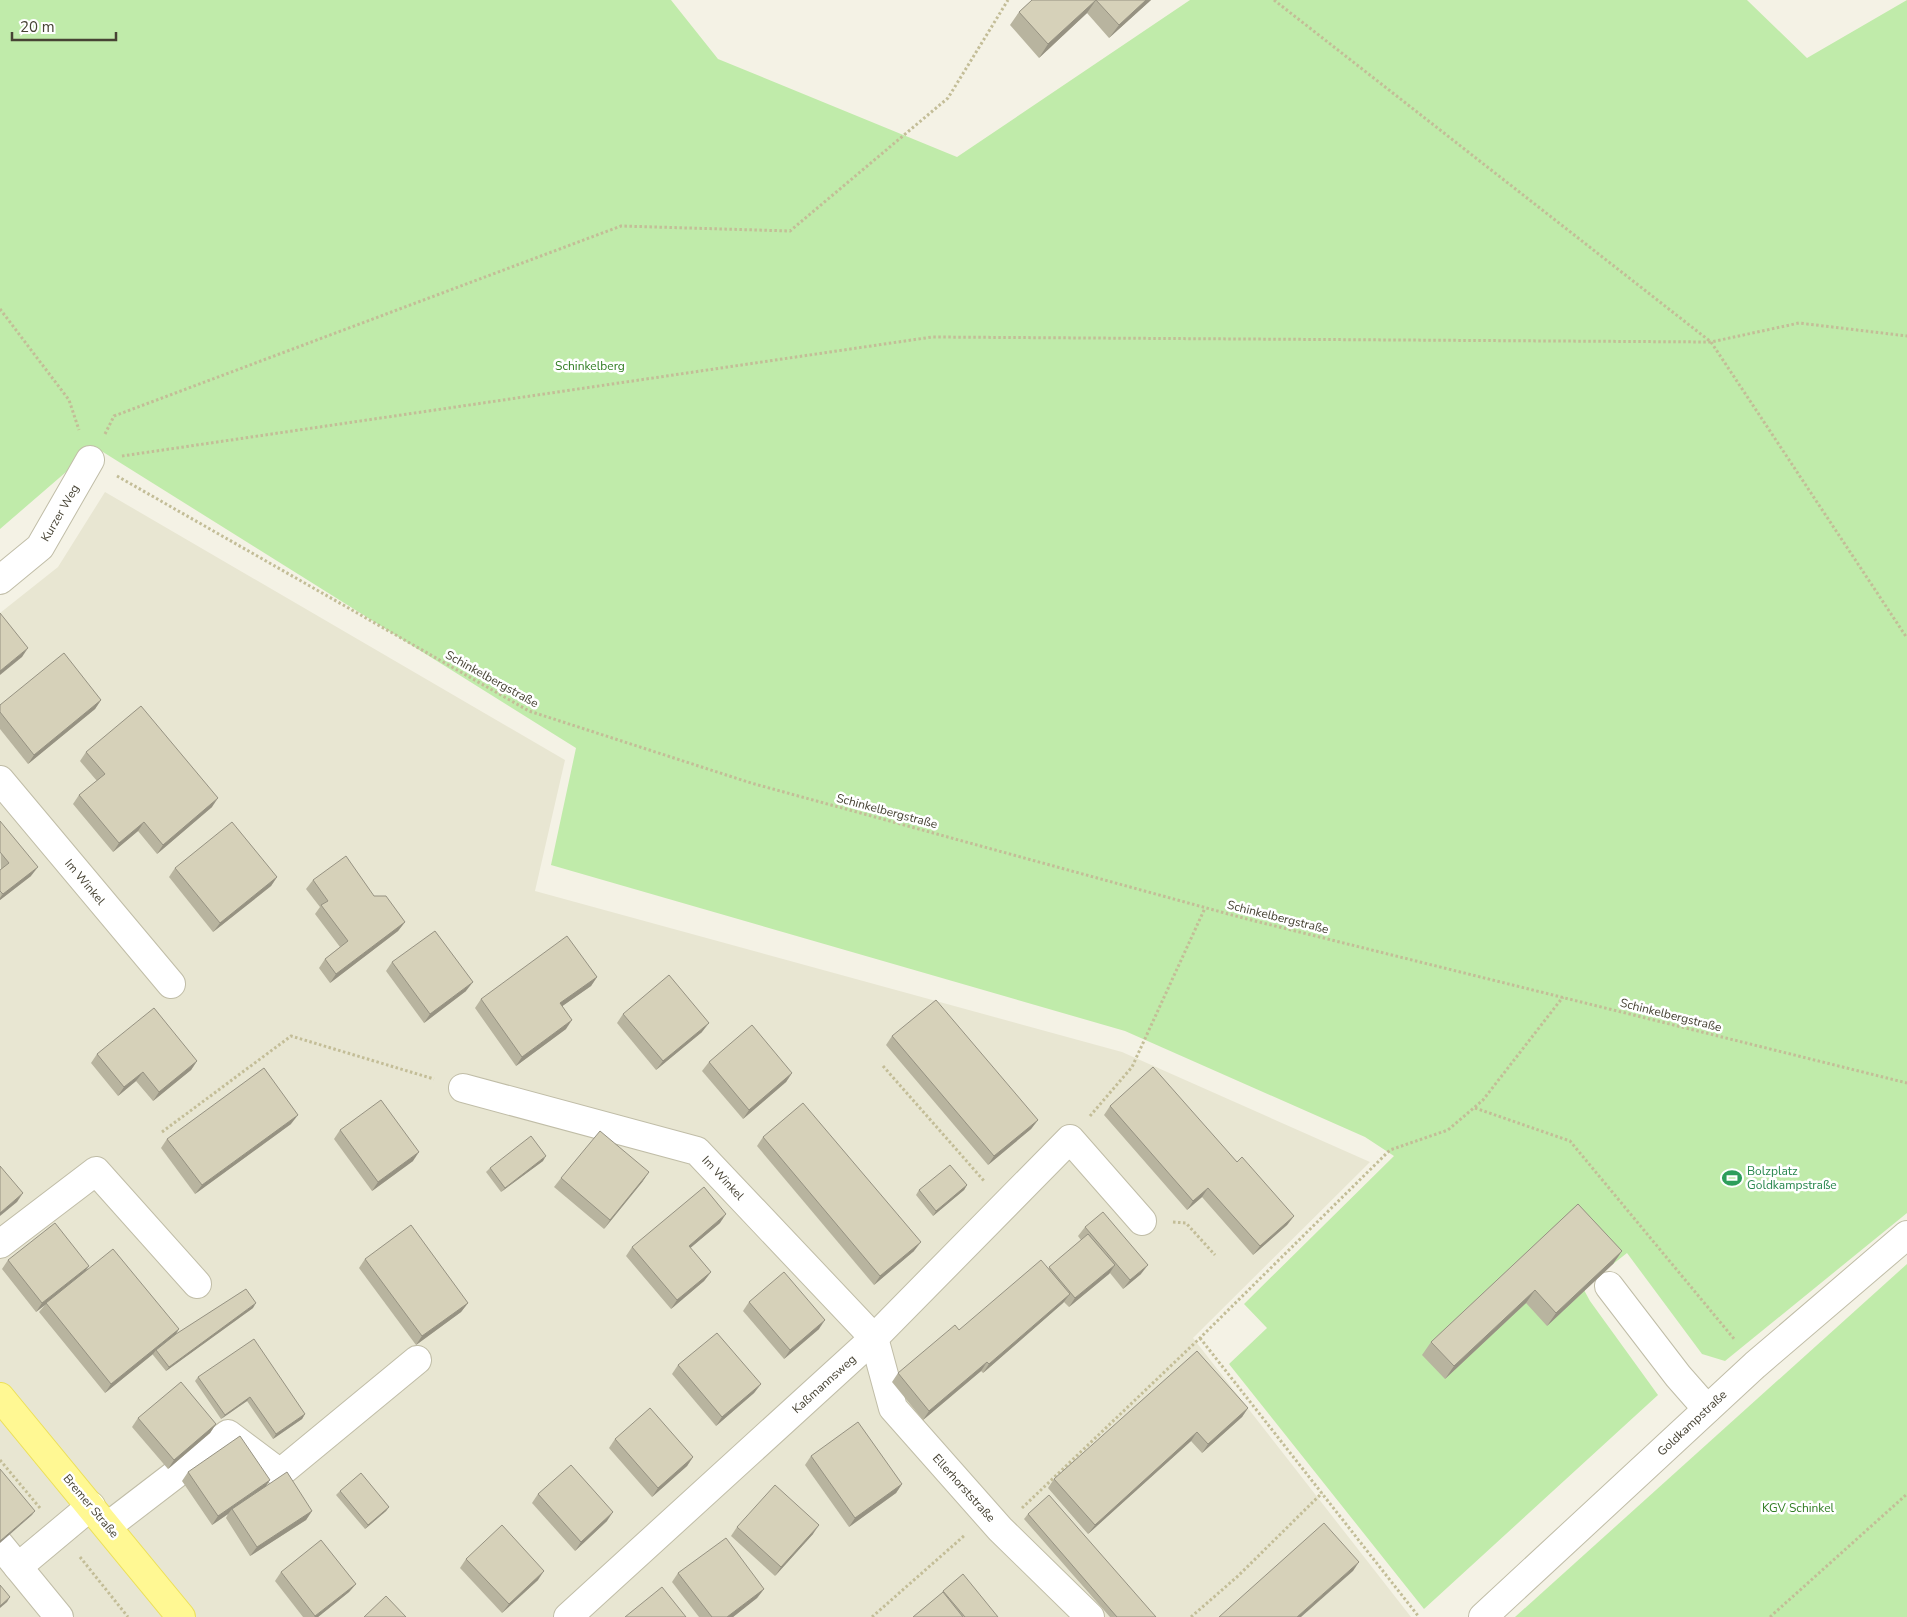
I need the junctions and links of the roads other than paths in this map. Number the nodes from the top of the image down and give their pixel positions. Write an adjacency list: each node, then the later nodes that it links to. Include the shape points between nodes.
1 (90, 460): 2 (street, Kurzer Weg, via 40,547)
2 (0, 580)
3 (0, 780): 4 (street, Im Winkel)
4 (171, 984)
5 (463, 1088): 11 (street, Im Winkel, via 697,1151)
6 (1142, 1221): 11 (street, Kaßmannsweg, via 1070,1139)
7 (1907, 1235): 14 (street, Goldkampstraße)
8 (0, 1244): 9 (street, via 96,1171)
9 (197, 1284)
10 (1609, 1286): 14 (street)
11 (874, 1338): 20 (street, Kaßmannsweg); 21 (street, Ellerhorststraße, via 893,1408 994,1522)
12 (418, 1360): 15 (street, via 280,1473 228,1434)
13 (0, 1396): 15 (main road, Bremer Straße)
14 (1707, 1409): 22 (street, Goldkampstraße)
15 (100, 1516): 17 (street); 19 (main road, Bremer Straße)
16 (0, 1545): 17 (street)
17 (18, 1567): 18 (street)
18 (60, 1617)
19 (181, 1617)
20 (568, 1617)
21 (1090, 1617)
22 (1483, 1617)

